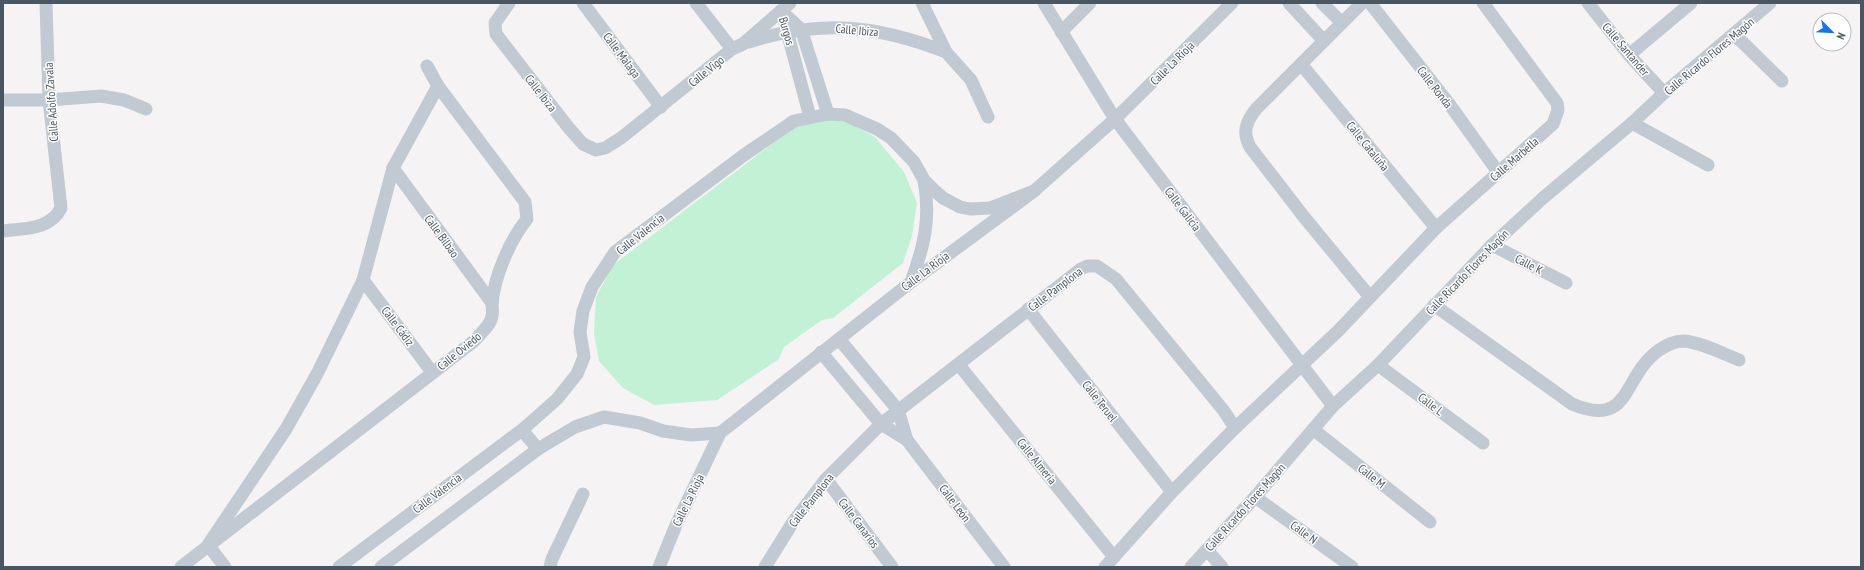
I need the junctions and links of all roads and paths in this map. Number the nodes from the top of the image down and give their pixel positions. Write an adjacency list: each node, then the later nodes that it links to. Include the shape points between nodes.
1 (46, 3): 33 (street, Calle Adolfo Zavala)
2 (509, 3): 41 (street, Calle Ibiza, via 495,23 496,34 568,127 583,144 596,150)
3 (583, 3): 34 (street, Calle Malaga)
4 (696, 3): 24 (street)
5 (922, 3): 25 (street, Calle Ibiza)
6 (1044, 3): 21 (street, Calle Galicia)
7 (1090, 3): 21 (street)
8 (1232, 3): 39 (street, Calle La Rioja)
9 (1289, 3): 23 (street)
10 (1322, 3): 18 (street)
11 (1362, 3): 18 (street)
12 (1370, 3): 44 (street, Calle Ronda, via 1450,105)
13 (1483, 3): 44 (street, Calle Marbella, via 1557,103 1558,110 1553,124)
14 (1588, 3): 26 (street, Calle Santander)
15 (1691, 3): 26 (street)
16 (1770, 3): 22 (street, Calle Ricardo Flores Magón)
17 (786, 7): 19 (street, Burgos); 20 (street, Burgos); 24 (street, Calle Vigo)
18 (1342, 23): 23 (street)
19 (801, 29): 20 (street, Calle Ibiza); 25 (street, Calle Ibiza, via 858,28 917,41); 36 (street, Burgos)
20 (788, 32): 24 (street, Calle Ibiza); 37 (street, Burgos)
21 (1061, 32): 39 (street, Calle Galicia)
22 (1734, 34): 29 (street); 31 (street, Calle Ricardo Flores Magón)
23 (1324, 41): 27 (street)
24 (737, 47): 34 (street, Calle Vigo)
25 (946, 52): 38 (street, Calle Ibiza, via 971,80)
26 (1629, 55): 31 (street, Calle Santander)
27 (1301, 64): 47 (street, Calle Cataluña); 53 (street, via 1256,109 1244,131 1246,139 1304,217)
28 (427, 66): 30 (street, Calle Oviedo)
29 (1782, 81)
30 (438, 86): 43 (street, Calle Oviedo); 54 (street, Calle Oviedo, via 525,202 527,219 506,252)
31 (1664, 93): 40 (street, Calle Ricardo Flores Magón)
32 (3, 100): 33 (street)
33 (49, 100): 35 (street, via 107,97 124,100); 48 (street, Calle Adolfo Zavala, via 60,208 56,217 44,225)
34 (661, 107): 41 (street, Calle Vigo)
35 (146, 109)
36 (828, 114): 37 (street, Calle Valencia); 45 (street, Calle Valencia, via 845,115 891,138 914,162)
37 (810, 117): 68 (street, Calle Valencia, via 794,121 770,137 614,252 592,287 583,311 580,332 584,357 577,374 557,399)
38 (988, 117)
39 (1114, 119): 46 (street, Calle La Rioja); 61 (street, Calle Galicia)
40 (1632, 124): 42 (street); 49 (street, Calle Ricardo Flores Magón)
41 (621, 138)
42 (1708, 165)
43 (392, 168): 50 (street, Calle Oviedo); 54 (street, Calle Bilbao)
44 (1498, 172): 47 (street, Calle Marbella)
45 (924, 180): 46 (street, Calle Valencia, via 943,198 970,209 990,208); 51 (street, via 927,229)
46 (1034, 191): 51 (street, Calle La Rioja)
47 (1436, 228): 53 (street, Calle Marbella)
48 (3, 231)
49 (1492, 244): 52 (street, Calle K); 55 (street, Calle Ricardo Flores Magón)
50 (363, 280): 63 (street, Calle Cádiz); 79 (street, Calle Oviedo, via 317,374 286,430)
51 (911, 282): 57 (street, Calle La Rioja)
52 (1566, 283)
53 (1370, 297): 61 (street, Calle Marbella)
54 (492, 303): 63 (street, Calle Oviedo, via 492,317 488,326 474,341)
55 (1434, 305): 59 (street, via 1572,404 1594,412 1615,407 1627,392 1640,368 1651,356 1672,342 1685,341); 62 (street, Calle Ricardo Flores Magón)
56 (1028, 310): 60 (street, Calle Pamplona); 67 (street, Calle Pamplona, via 1081,269 1097,266 1116,279 1224,411); 75 (street, Calle Teruel)
57 (839, 338): 58 (street, Calle La Rioja); 65 (street, Calle León)
58 (821, 352): 66 (street, Calle León); 70 (street, Calle La Rioja)
59 (1739, 360)
60 (959, 365): 65 (street, Calle Pamplona); 81 (street, Calle Almeria)
61 (1302, 365): 64 (street, Calle Galicia); 67 (street, Calle Marbella)
62 (1378, 365): 64 (street, Calle Ricardo Flores Magón); 72 (street, Calle L)
63 (432, 372): 79 (street, Calle Oviedo)
64 (1333, 406): 69 (street, Calle Ricardo Flores Magón)
65 (898, 410): 66 (street, Calle Pamplona); 71 (street, Calle León)
66 (882, 424): 71 (street, Calle León); 74 (street, Calle Pamplona)
67 (1235, 428): 75 (street)
68 (522, 430): 73 (street); 87 (street, Calle Valencia)
69 (1314, 430): 77 (street, Calle Ricardo Flores Magón); 78 (street, Calle M)
70 (720, 433): 73 (street, via 691,435 604,417 576,427); 90 (street, Calle La Rioja)
71 (907, 440): 92 (street, Calle León)
72 (1483, 443)
73 (538, 449): 88 (street)
74 (826, 479): 84 (street, Calle Pamplona, via 793,522); 91 (street, Calle Canarios)
75 (1172, 492): 81 (street)
76 (583, 494): 83 (street)
77 (1255, 497): 80 (street, Calle Ricardo Flores Magón); 95 (street, Calle N)
78 (1430, 522)
79 (208, 545): 82 (street, Calle Oviedo); 86 (street)
80 (1207, 550): 93 (street, Calle Ricardo Flores Magón); 94 (street)
81 (1110, 562)
82 (196, 563): 85 (street, Calle Oviedo)
83 (551, 563): 89 (street)
84 (770, 564)
85 (181, 567)
86 (225, 567)
87 (339, 567)
88 (381, 567)
89 (541, 567)
90 (659, 567)
91 (892, 567)
92 (1004, 567)
93 (1191, 567)
94 (1222, 567)
95 (1352, 567)

